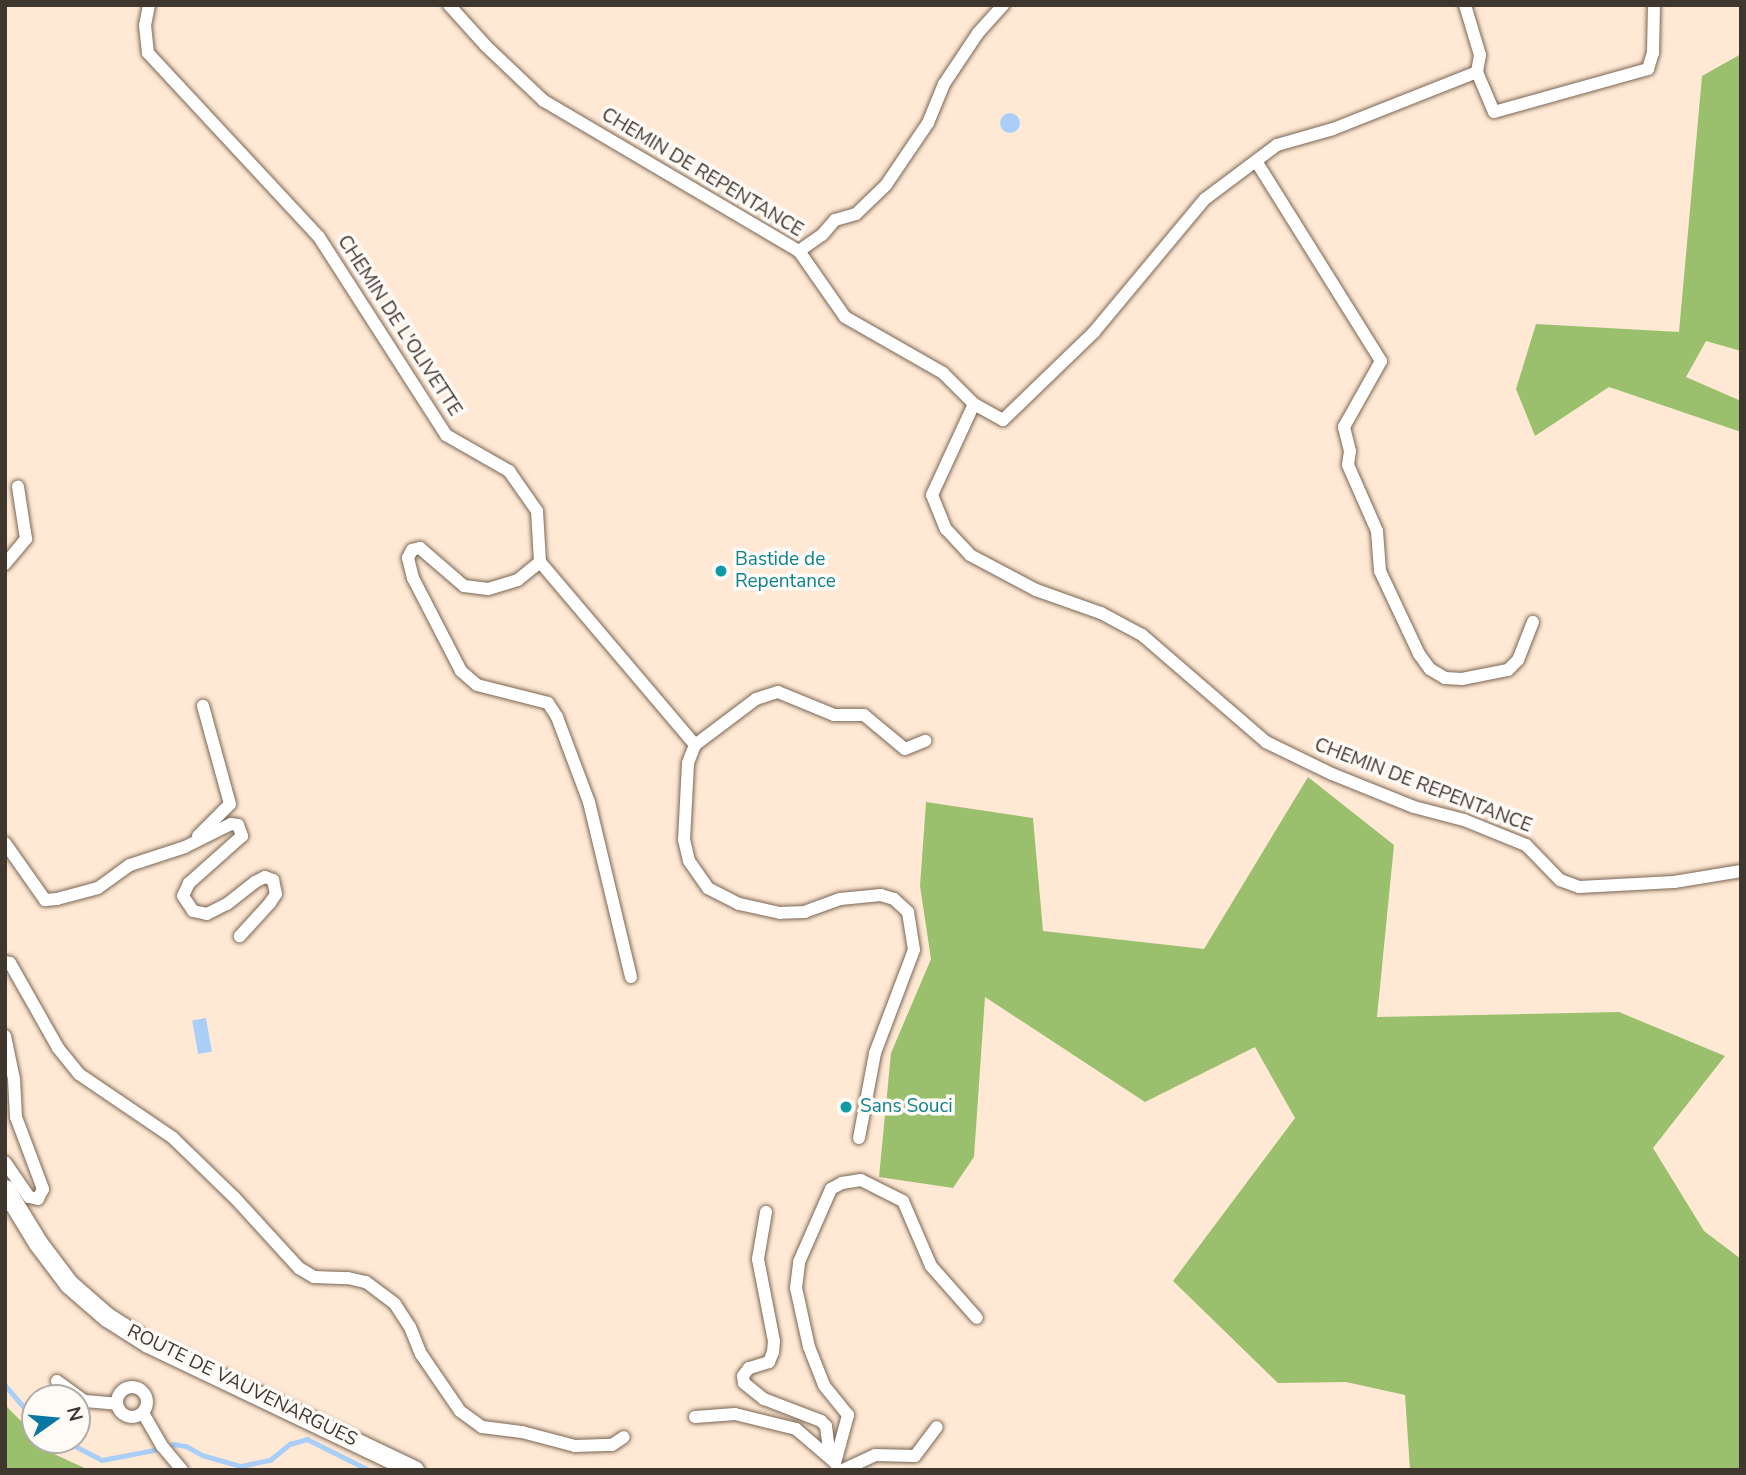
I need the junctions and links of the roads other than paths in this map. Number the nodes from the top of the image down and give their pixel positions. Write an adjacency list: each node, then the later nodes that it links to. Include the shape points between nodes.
1 (149, 5): 11 (street, CHEMIN DE L'OLIVETTE, via 145,24 148,53 319,237 446,435 509,471 537,511)
2 (449, 5): 8 (street, CHEMIN DE REPENTANCE, via 544,101)
3 (1003, 5): 8 (street, via 944,84 928,123 886,185 856,214 835,220)
4 (1465, 5): 6 (street, via 1480,55)
5 (1654, 5): 6 (street, via 1648,69 1494,112)
6 (1477, 72): 7 (street, via 1333,129 1278,145)
7 (1256, 161): 9 (street, via 1205,199 1094,332 1003,420); 13 (street, via 1381,361 1344,427 1348,465 1377,531 1380,571 1419,654 1430,669 1445,678 1508,670 1518,660)
8 (799, 251): 9 (street, CHEMIN DE REPENTANCE, via 845,317 943,373)
9 (974, 404): 19 (street, CHEMIN DE REPENTANCE, via 932,495 946,529 970,555 1036,590 1101,613 1142,635 1266,742 1414,807 1464,820 1527,845 1560,880 1578,887 1674,882)
10 (18, 487): 12 (street, via 26,540)
11 (540, 562): 16 (street); 22 (street, via 519,580 488,589 464,586 420,548 412,550 408,558 413,578 461,671 477,685 548,703 557,717 589,802)
12 (5, 564)
13 (1533, 622)
14 (202, 706): 17 (street, via 230,804)
15 (926, 741): 16 (street, via 905,749 864,715 834,715 778,692 756,699)
16 (695, 745): 24 (street, via 688,763 684,841 690,861 708,888 739,904 780,913 881,895 894,899 908,912 914,950 875,1054)
17 (196, 840): 18 (street, via 130,865 98,888 45,900); 20 (street, via 230,824 243,832 188,883 183,896 192,911 214,912 265,877 276,886 270,903)
18 (5, 842)
19 (1741, 871)
20 (240, 936)
21 (5, 962): 34 (street, via 10,963 58,1048 79,1074 173,1138 299,1268 314,1277 366,1282 394,1304 460,1411 482,1427 575,1446 612,1445)
22 (631, 977)
23 (5, 1036): 25 (street, via 16,1117 43,1189 38,1199 29,1197)
24 (859, 1138)
25 (5, 1162)
26 (5, 1189): 37 (main road, ROUTE DE VAUVENARGUES, via 69,1284 117,1324)
27 (766, 1212): 35 (street, via 758,1259 773,1352 769,1362 749,1368 744,1383 764,1399 821,1420)
28 (977, 1318): 35 (street, via 931,1266 902,1200 861,1180 831,1189 799,1262 796,1288 809,1347 824,1385 848,1415)
29 (57, 1381): 30 (street, via 85,1401)
30 (117, 1404): 31 (street, via 125,1415); 31 (street, via 118,1394 125,1389 140,1389 147,1405)
31 (143, 1413): 36 (street)
32 (695, 1417): 35 (street, via 735,1414 796,1429)
33 (937, 1427): 35 (street, via 915,1456 875,1455)
34 (624, 1437)
35 (836, 1465)
36 (182, 1470)
37 (414, 1470)

